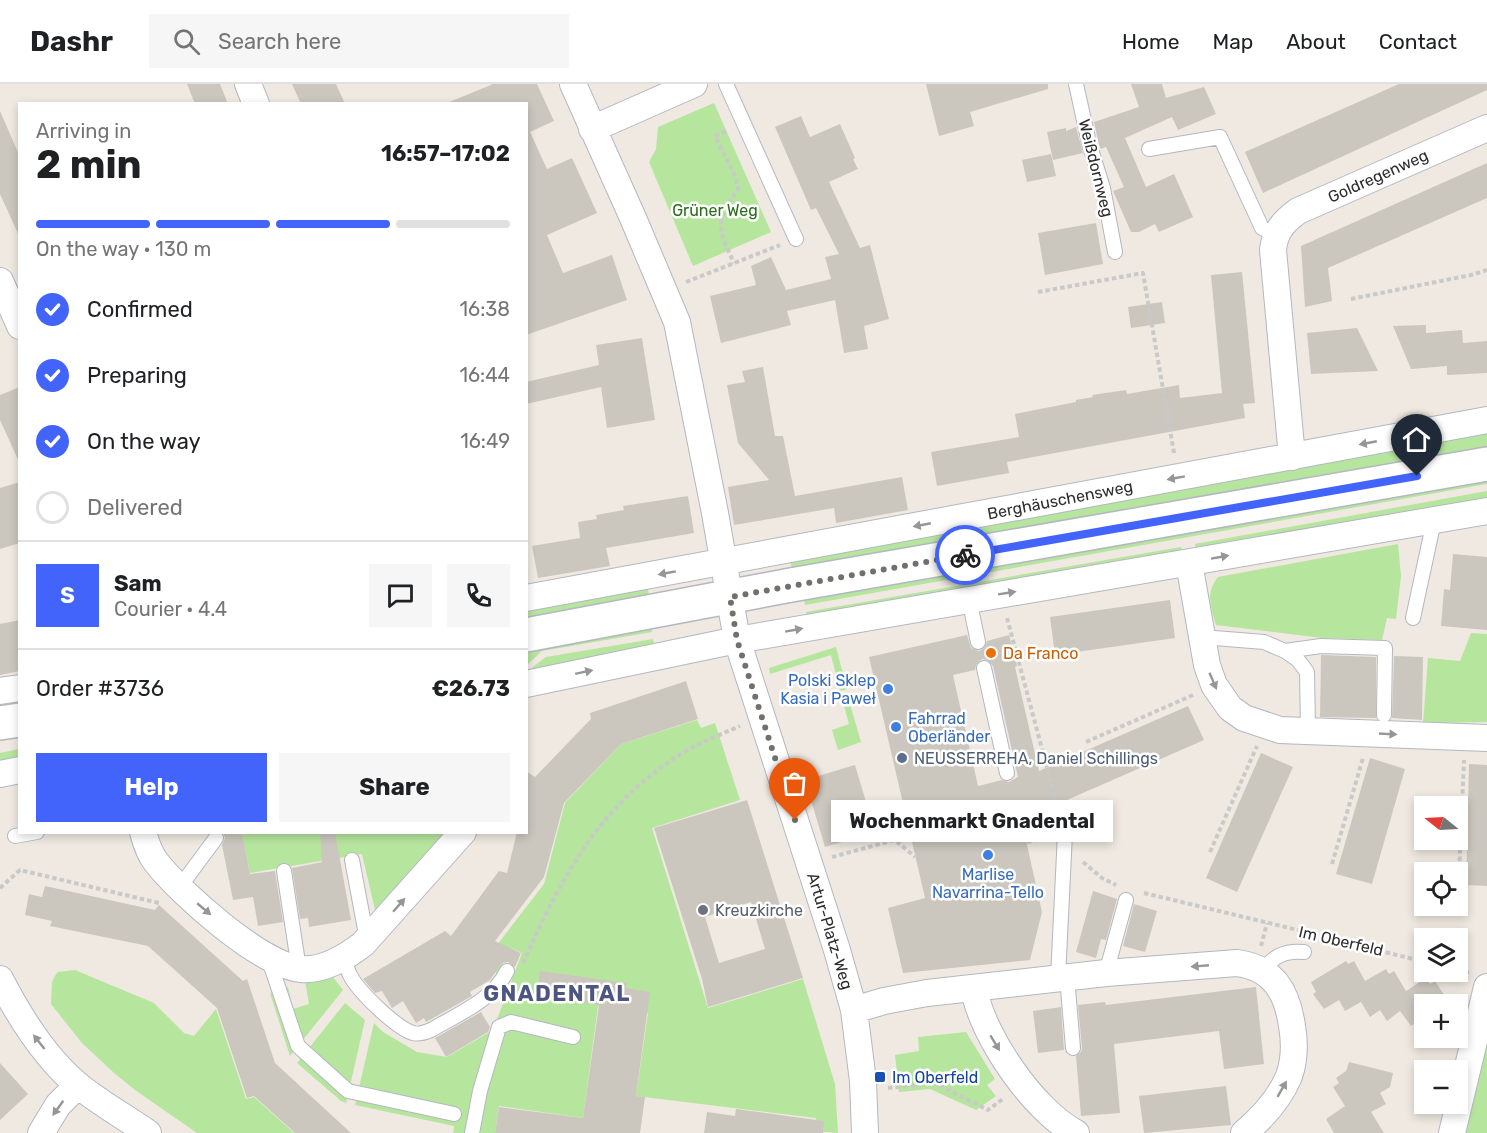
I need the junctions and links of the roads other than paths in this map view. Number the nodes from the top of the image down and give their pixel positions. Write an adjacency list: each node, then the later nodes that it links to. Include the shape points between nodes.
1 (248, 84): 6 (street)
2 (573, 84): 8 (street)
3 (694, 84): 8 (street)
4 (726, 84): 11 (lane)
5 (1076, 84): 12 (lane, Weißdornweg)
6 (255, 102)
7 (1487, 128): 10 (street, Goldregenweg, via 1298,211)
8 (592, 129): 20 (street, via 677,322)
9 (1149, 149): 10 (lane, via 1220,137 1263,228)
10 (1276, 234): 16 (street, via 1273,250)
11 (796, 238)
12 (1115, 252)
13 (0, 281): 14 (street)
14 (18, 322)
15 (1487, 420): 16 (street, Berghäuschensweg, one-way to 16)
16 (1292, 457): 20 (street, Berghäuschensweg, one-way to 20)
17 (1487, 464): 22 (main road)
18 (1487, 511): 19 (street)
19 (1432, 520): 21 (street, one-way to 19); 25 (lane)
20 (724, 562): 22 (street); 23 (street, Berghäuschensweg, one-way to 23)
21 (1189, 563): 24 (street, one-way to 21); 27 (street)
22 (730, 597): 26 (main road); 28 (street, Artur-Platz-Weg)
23 (528, 598)
24 (969, 599): 28 (street, one-way to 24); 29 (lane)
25 (1413, 618)
26 (528, 635)
27 (1202, 637): 30 (lane, via 1264,642); 38 (street, one-way to 38, via 1214,685 1230,708 1264,727)
28 (737, 640): 32 (street, one-way to 28); 65 (street, Artur-Platz-Weg)
29 (978, 642)
30 (1285, 651): 37 (lane, via 1322,646 1385,648); 38 (lane, via 1307,672)
31 (984, 668): 41 (lane)
32 (528, 684)
33 (18, 688): 34 (street)
34 (0, 692)
35 (18, 720): 36 (main road)
36 (0, 723)
37 (1377, 724): 38 (street); 39 (street, one-way to 39)
38 (1308, 731)
39 (1476, 738)
40 (18, 770): 42 (street)
41 (1008, 773)
42 (0, 774)
43 (26, 834): 47 (lane)
44 (144, 834): 52 (street)
45 (461, 834): 53 (street, one-way to 45)
46 (1065, 834): 61 (lane)
47 (15, 836)
48 (216, 838): 52 (lane)
49 (352, 860): 53 (lane)
50 (284, 871): 57 (lane)
51 (1127, 893): 60 (lane)
52 (171, 896): 55 (street, one-way to 55)
53 (367, 940): 56 (street)
54 (1304, 952): 59 (lane, via 1278,955)
55 (267, 957): 57 (street); 69 (lane, via 298,1046 348,1091)
56 (344, 957): 57 (street, via 317,968); 58 (lane, via 349,974 365,995 413,1033 423,1034 492,993)
57 (299, 969)
58 (514, 970)
59 (1262, 972): 60 (street, one-way to 60, via 1237,963); 75 (street, one-way to 59, via 1279,1095 1289,1075 1294,1051 1288,1004 1279,986)
60 (1106, 973): 61 (street)
61 (1062, 978): 64 (street); 67 (lane)
62 (0, 979): 68 (street, one-way to 62, via 40,1045)
63 (1487, 987): 76 (street)
64 (974, 989): 65 (street, via 927,993); 74 (street, one-way to 74, via 991,1035 1023,1084 1054,1118)
65 (854, 1010): 73 (street, Artur-Platz-Weg)
66 (573, 1037): 72 (lane, via 511,1022 499,1027)
67 (1073, 1048)
68 (78, 1085): 70 (street, one-way to 70, via 58,1105); 71 (street)
69 (454, 1114)
70 (41, 1133)
71 (148, 1133)
72 (472, 1133)
73 (866, 1133)
74 (1076, 1133)
75 (1244, 1133)
76 (1452, 1133)

